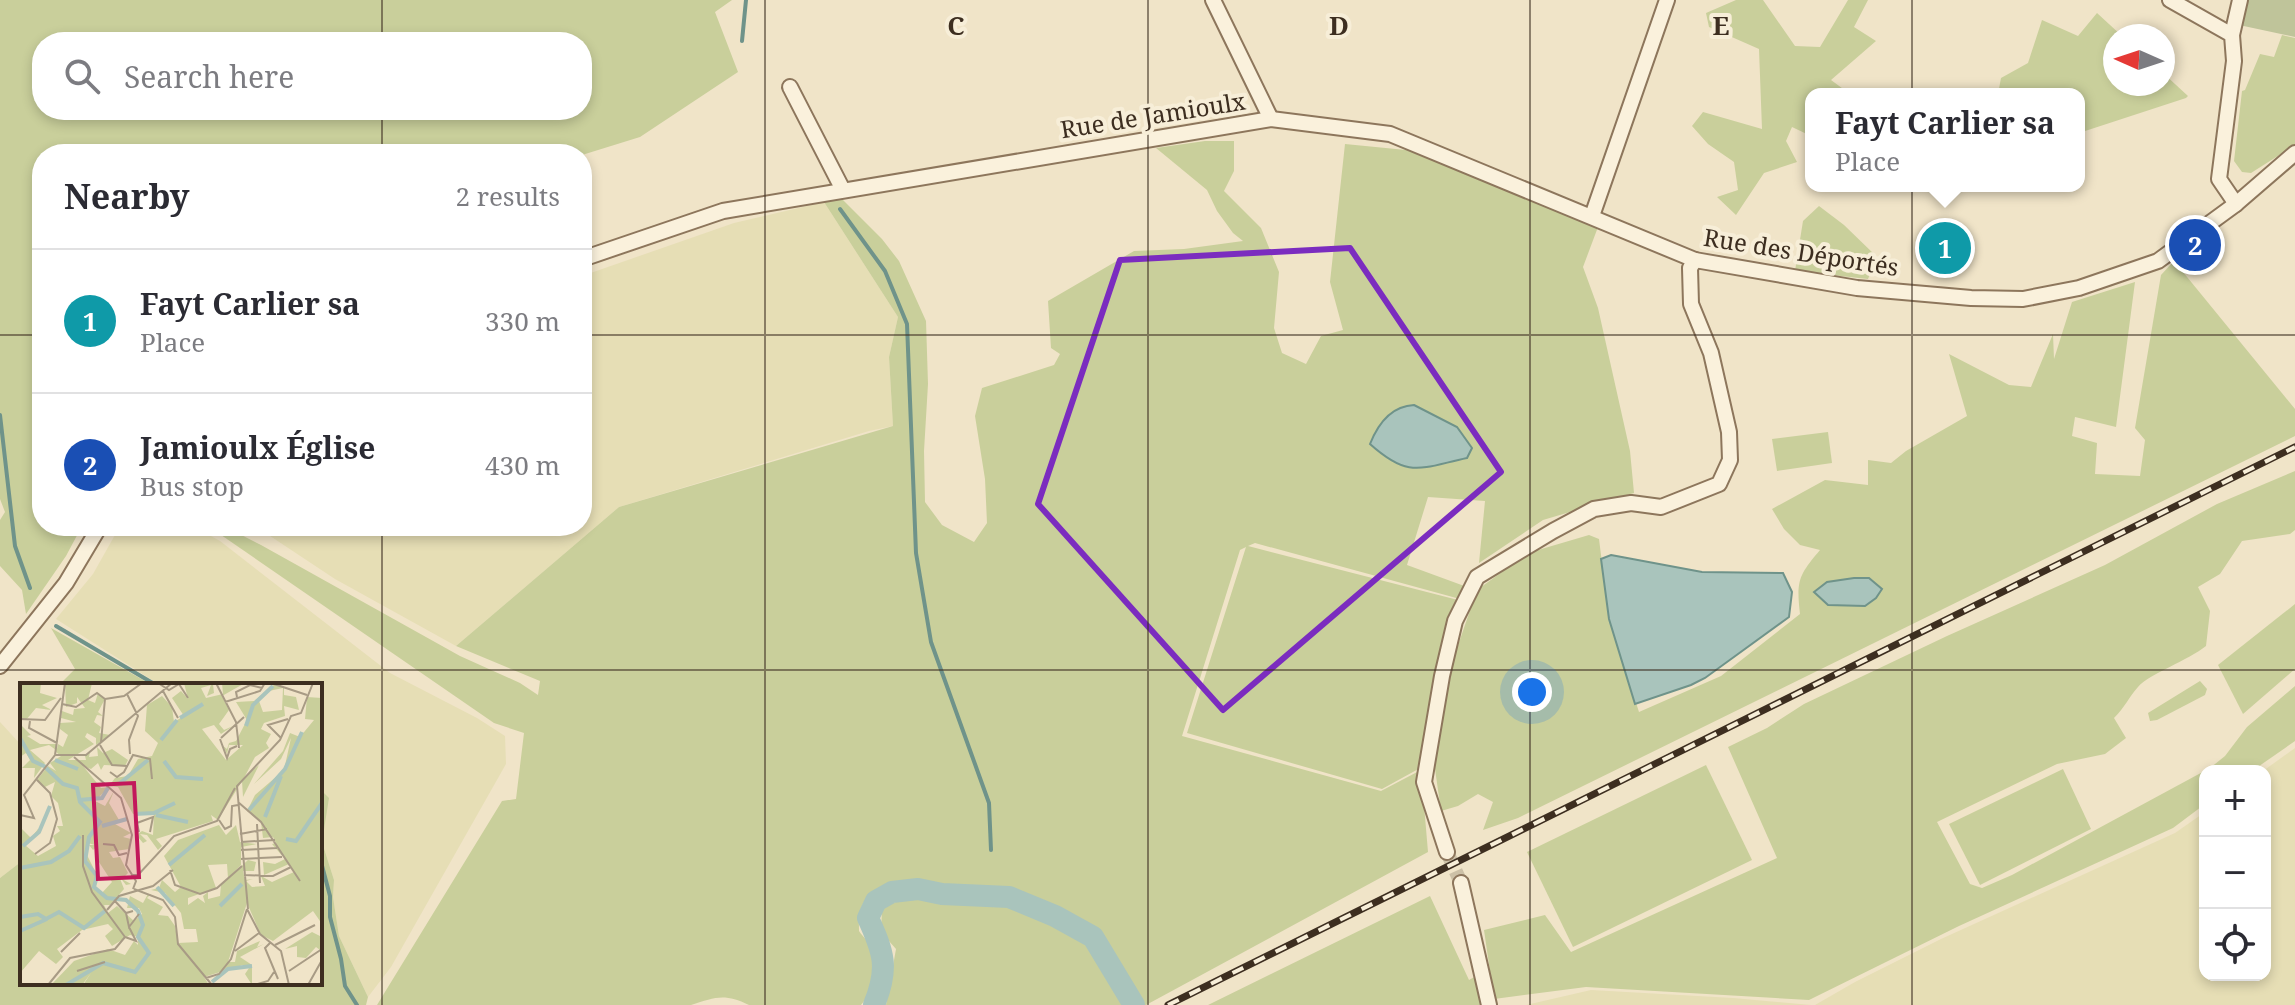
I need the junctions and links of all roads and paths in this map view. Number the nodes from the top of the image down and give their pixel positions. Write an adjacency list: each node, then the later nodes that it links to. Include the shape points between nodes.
1 (1213, 0): 7 (street)
2 (1667, 0): 12 (street)
3 (2170, 0): 5 (street)
4 (2240, 0): 5 (street)
5 (2232, 35): 11 (street, via 2234,61 2219,179)
6 (790, 87): 10 (street)
7 (1271, 119): 9 (street, Rue de Jamioulx, via 1390,134); 10 (street, Rue de Jamioulx)
8 (2295, 153): 11 (street, Rue des Déportés)
9 (1466, 166): 12 (street, Rue des Déportés)
10 (843, 190): 13 (street, Rue de Jamioulx, via 723,211)
11 (2236, 204): 14 (street, Rue des Déportés, via 2158,261 2079,288 2023,299 1857,288)
12 (1592, 216): 14 (street, Rue des Déportés)
13 (592, 256)
14 (1695, 260): 17 (street, via 1690,268 1691,304 1711,353 1730,460 1719,484 1661,507 1631,503 1594,509 1477,577 1455,621 1424,782)
15 (94, 536): 16 (street, via 66,583)
16 (0, 666)
17 (1447, 852)
18 (1461, 883): 19 (street)
19 (1489, 1005)

